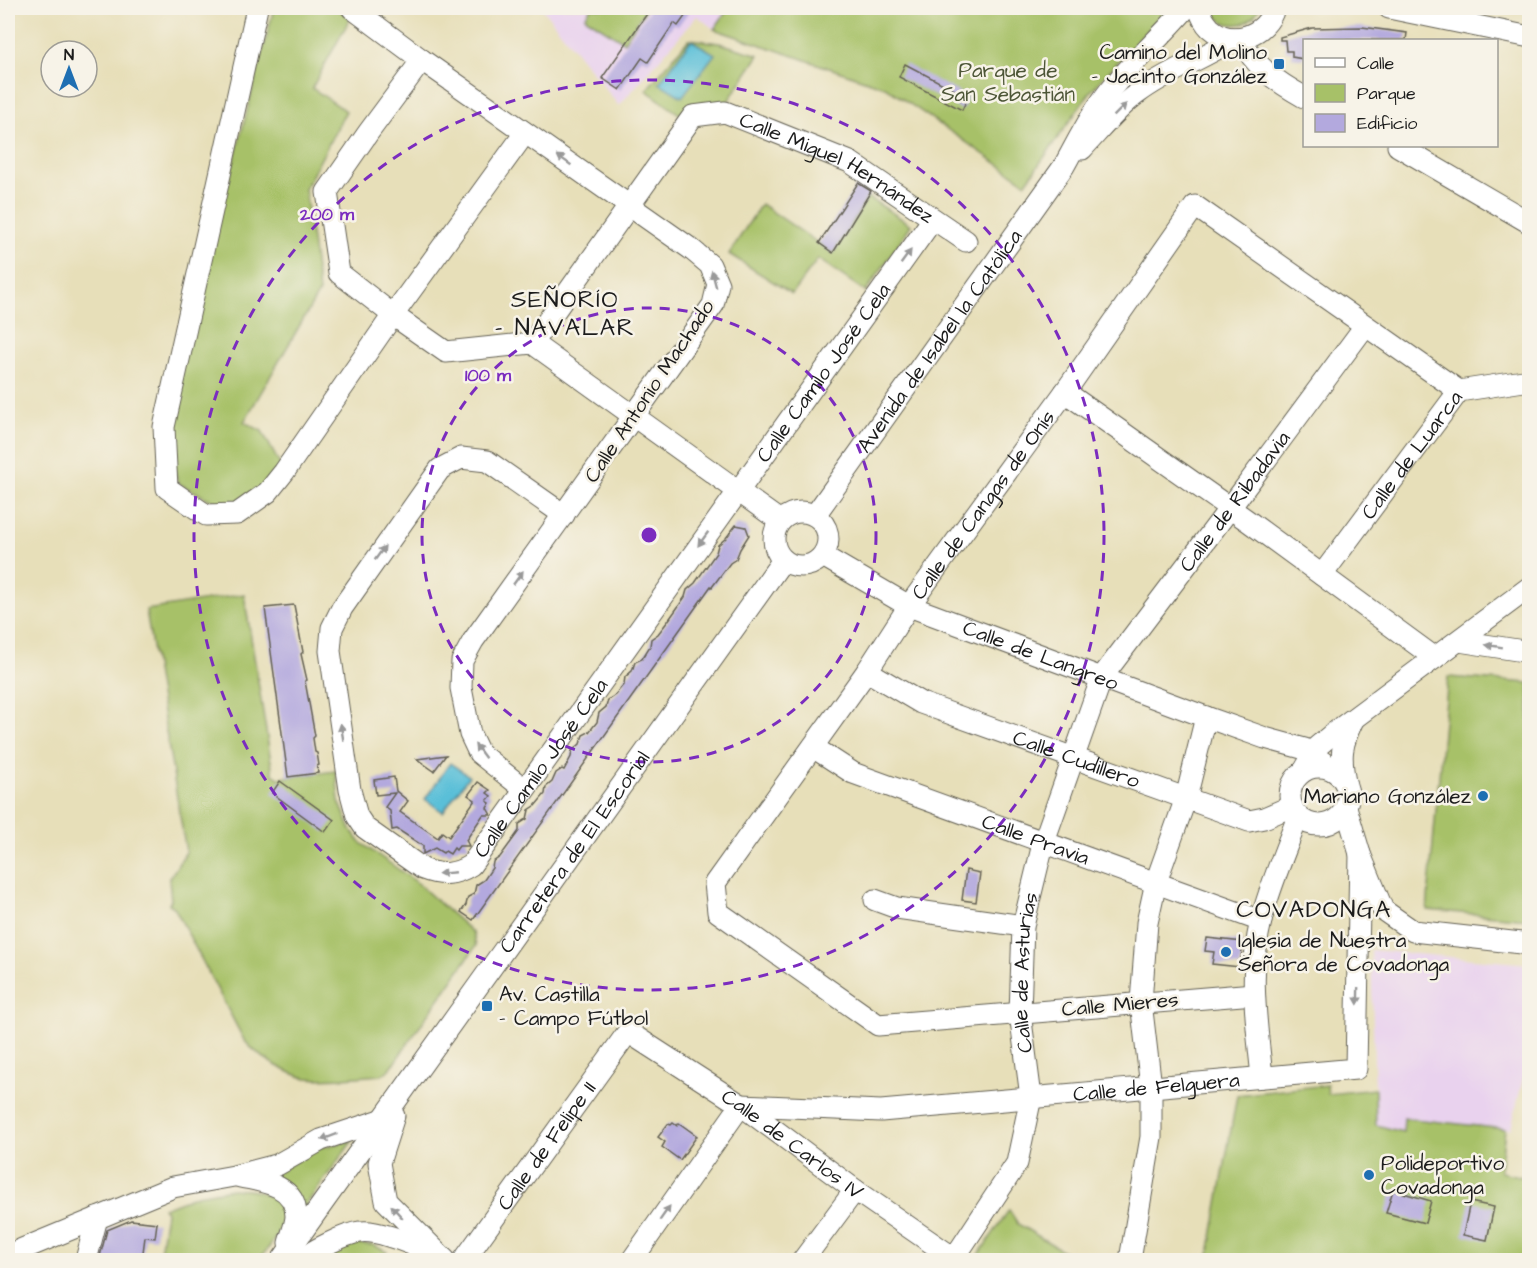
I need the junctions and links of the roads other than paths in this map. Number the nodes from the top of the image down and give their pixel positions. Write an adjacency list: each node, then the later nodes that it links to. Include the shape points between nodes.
1 (257, 8): 18 (street, via 164,427 167,488 206,515 237,514 268,492)
2 (352, 8): 9 (street, Calle Antonio Machado)
3 (1186, 8): 13 (street, Avenida de Isabel la Católica, via 1115,83)
4 (1198, 8): 8 (street, via 1211,28)
5 (1274, 8): 8 (street, Avenida de Isabel la Católica, via 1260,30)
6 (1389, 8): 7 (street)
7 (1530, 37)
8 (1238, 38): 10 (street, via 1258,65); 13 (street, Avenida de Isabel la Católica, one-way to 8, via 1137,93)
9 (422, 60): 11 (street, Calle Antonio Machado); 18 (street, via 327,192 339,273)
10 (1303, 96)
11 (525, 133): 14 (street, Calle Antonio Machado, one-way to 11); 18 (street)
12 (1400, 147): 16 (street)
13 (1064, 166): 28 (street, Avenida de Isabel la Católica)
14 (629, 205): 15 (street, Calle Miguel Hernández, via 693,116 725,112 850,162); 20 (street, Calle Miguel Hernández); 24 (street, Calle Antonio Machado, one-way to 14, via 713,305 718,284 710,265)
15 (933, 219): 17 (street, Calle Miguel Hernández); 25 (street, Calle Camilo José Cela, one-way to 15)
16 (1530, 223)
17 (966, 241)
18 (393, 315): 20 (street, via 446,352)
19 (1365, 326): 22 (street, Calle de Cangas de Onís); 23 (street, Calle de Cangas de Onís, via 1195,206); 26 (street, Calle de Ribadavia)
20 (532, 343): 24 (street)
21 (1530, 380): 22 (street, Calle de Luarca)
22 (1459, 391): 32 (street, Calle de Luarca)
23 (1065, 392): 26 (street); 34 (street, Calle de Cangas de Onís)
24 (634, 417): 25 (street); 27 (street, Calle Antonio Machado)
25 (738, 492): 29 (street); 49 (street, Calle Camilo José Cela, one-way to 49)
26 (1230, 508): 32 (street); 39 (street, Calle de Ribadavia)
27 (564, 515): 49 (street, Calle Antonio Machado, one-way to 27, via 479,753 470,734 460,688 462,662); 49 (street, Calle Camilo José Cela, one-way to 27, via 471,865 453,873 423,869 365,828 357,816 350,790 330,651 332,628 362,578 440,469 462,458 487,461)
28 (815, 515): 29 (street, via 796,512); 30 (street, via 829,538)
29 (780, 521): 31 (street, via 774,545)
30 (823, 556): 31 (street, via 804,566); 34 (street, Calle de Langreo)
31 (783, 560): 69 (street, Carretera de El Escorial)
32 (1322, 575): 37 (street)
33 (1530, 587): 35 (street)
34 (909, 606): 38 (street, Calle de Cangas de Onís); 39 (street, Calle de Langreo)
35 (1459, 641): 36 (street, one-way to 35); 37 (street)
36 (1530, 652)
37 (1435, 658): 41 (street)
38 (867, 671): 45 (street, Calle de Cangas de Onís); 46 (street, Calle Cudillero, via 921,703)
39 (1102, 677): 40 (street, Calle de Langreo); 46 (street, Calle de Asturias)
40 (1206, 717): 43 (street, Calle de Langreo); 50 (street)
41 (1353, 720): 42 (street); 48 (street, via 1342,746)
42 (1330, 736): 44 (street, via 1308,745); 47 (street, via 1318,746)
43 (1265, 738): 44 (street, Calle de Langreo); 47 (street)
44 (1289, 745): 47 (street, Calle de Langreo, via 1305,749)
45 (813, 747): 54 (street, Calle Pravia, via 853,773); 64 (street, Calle de Cangas de Onís, via 715,883 718,912)
46 (1073, 756): 50 (street, Calle Cudillero); 54 (street, Calle de Asturias)
47 (1304, 768): 48 (street); 52 (street, via 1290,796)
48 (1340, 776): 51 (street, via 1348,790)
49 (524, 789)
50 (1186, 798): 52 (street, Calle Cudillero, via 1249,820); 56 (street)
51 (1346, 807): 53 (street); 55 (street)
52 (1295, 811): 53 (street, via 1312,824); 58 (street)
53 (1328, 824): 55 (street)
54 (1042, 844): 56 (street, Calle Pravia); 59 (street, Calle de Asturias)
55 (1360, 854): 60 (street, via 1383,910 1413,931); 66 (street, Calle de Felguera, one-way to 66, via 1356,1069)
56 (1156, 882): 58 (street, Calle Pravia); 62 (street, via 1147,923)
57 (875, 900): 59 (street, via 897,908)
58 (1261, 921): 61 (street)
59 (1023, 926): 63 (street, Calle de Asturias)
60 (1530, 944)
61 (1254, 994): 62 (street, Calle Mieres); 66 (street)
62 (1141, 1002): 63 (street, Calle Mieres); 67 (street)
63 (1020, 1013): 64 (street, Calle Mieres); 68 (street, Calle de Asturias)
64 (878, 1025)
65 (628, 1032): 70 (street, Calle de Carlos IV); 79 (street, Calle de Felipe II)
66 (1262, 1077): 67 (street, Calle de Felguera)
67 (1151, 1087): 68 (street, Calle de Felguera); 83 (street, via 1151,1137)
68 (1031, 1097): 70 (street, Calle de Felguera, via 881,1111); 82 (street, Calle de Asturias, via 1017,1162)
69 (399, 1098): 71 (street, Carretera de El Escorial); 76 (street, one-way to 69, via 386,1201 380,1162)
70 (741, 1106): 73 (street, Calle de Carlos IV); 80 (street, one-way to 70)
71 (384, 1119): 72 (street, one-way to 72, via 321,1140 277,1165); 77 (street, Carretera de El Escorial)
72 (234, 1176): 74 (street, via 173,1187); 77 (street, via 272,1182 290,1195 296,1215)
73 (855, 1190): 81 (street); 82 (street, Calle de Carlos IV)
74 (97, 1218): 75 (street); 78 (street)
75 (8, 1255)
76 (441, 1257): 77 (street, via 396,1237 360,1231)
77 (289, 1259)
78 (86, 1260)
79 (464, 1260)
80 (632, 1260)
81 (803, 1260)
82 (954, 1260)
83 (1130, 1260)

